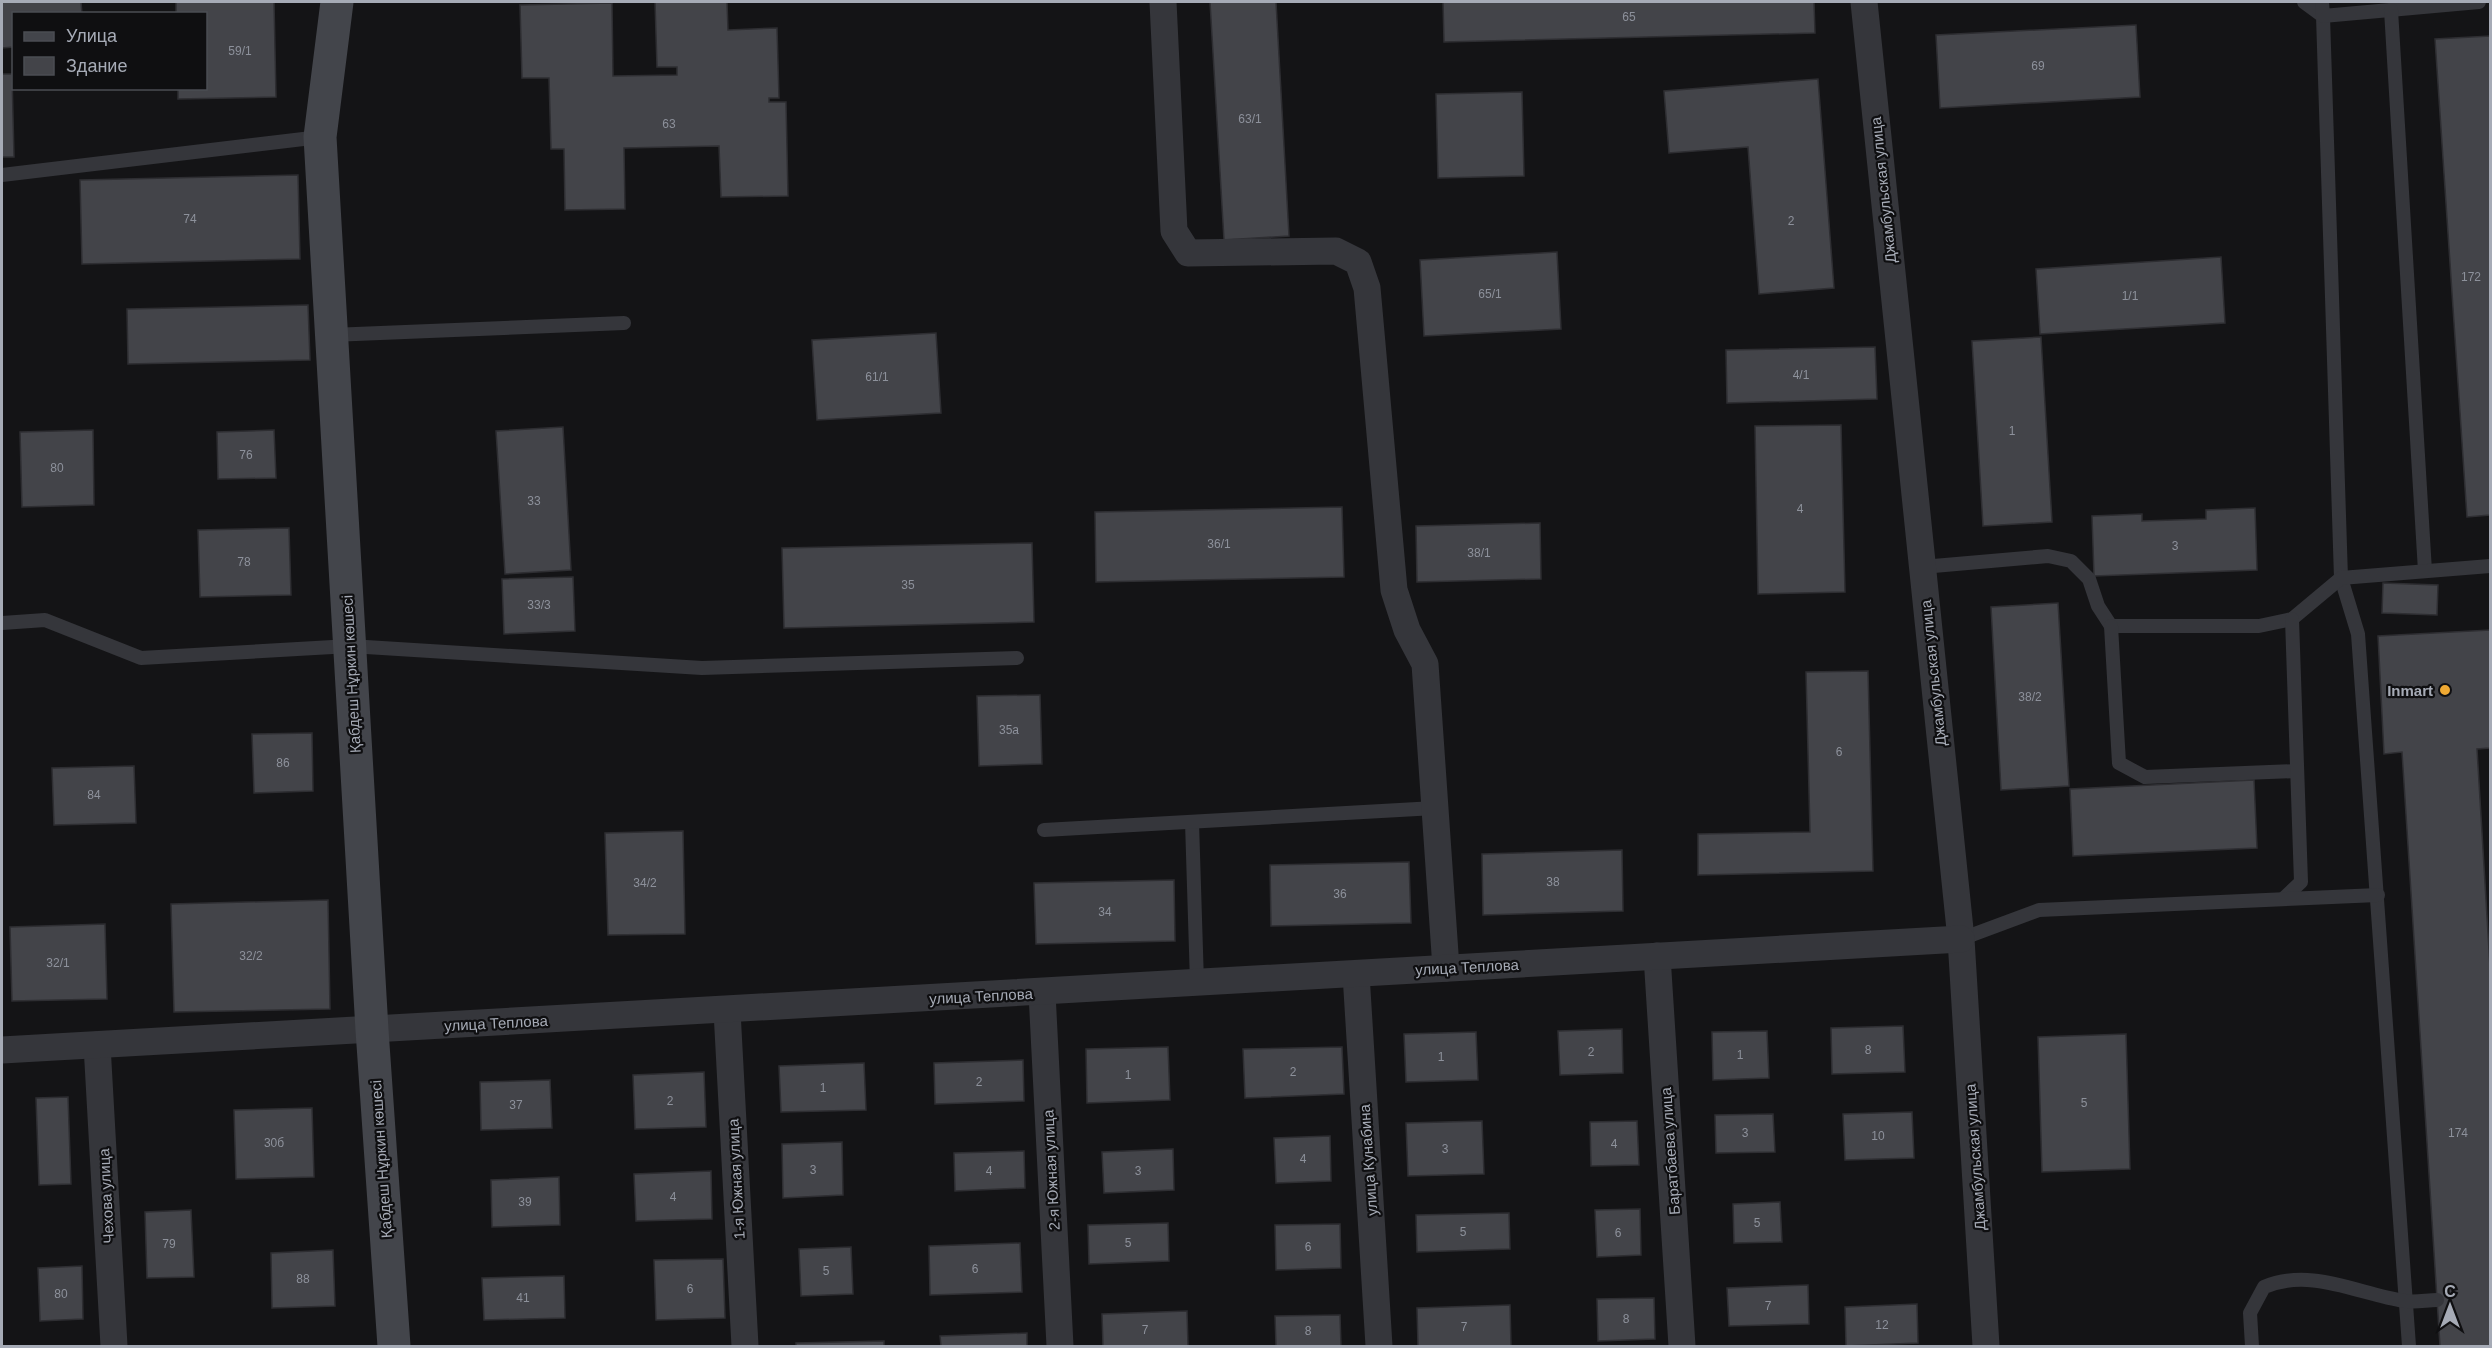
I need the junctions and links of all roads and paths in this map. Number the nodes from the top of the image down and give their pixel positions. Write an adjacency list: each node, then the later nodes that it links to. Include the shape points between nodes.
1 (337, 2): 8 (street, Қабдеш Нұркин көшесі)
2 (1163, 2): 22 (street, via 1174,231 1188,253 1336,250 1358,261 1367,288 1394,590 1407,630 1425,664)
3 (1864, 2): 13 (street, Джамбульская улица)
4 (2304, 2): 6 (lane)
5 (2479, 2): 7 (lane)
6 (2322, 9): 7 (lane); 15 (lane)
7 (2391, 10): 14 (lane)
8 (320, 137): 9 (lane); 11 (street, Қабдеш Нұркин көшесі)
9 (2, 175)
10 (624, 323): 11 (lane)
11 (332, 335): 19 (street, Қабдеш Нұркин көшесі)
12 (2490, 566): 14 (lane)
13 (1922, 567): 18 (lane, via 2048,556 2071,561 2089,579 2098,606); 27 (street, Джамбульская улица)
14 (2425, 571): 15 (lane)
15 (2341, 578): 16 (lane); 25 (lane, via 2358,634)
16 (2292, 619): 18 (lane, via 2259,626); 21 (lane)
17 (2, 623): 19 (lane, via 45,621 141,658)
18 (2111, 626): 21 (lane, via 2119,763 2145,777)
19 (350, 646): 20 (lane, via 702,668); 34 (street, Қабдеш Нұркин көшесі)
20 (1017, 658)
21 (2297, 771): 26 (lane, via 2301,882)
22 (1435, 808): 23 (lane); 29 (street)
23 (1192, 822): 24 (lane); 31 (lane)
24 (1044, 830)
25 (2378, 895): 26 (lane); 38 (lane)
26 (2283, 899): 27 (lane, via 2039,910)
27 (1961, 939): 28 (street, улица Теплова); 45 (street, Джамбульская улица)
28 (1657, 956): 29 (street, улица Теплова); 44 (street, Баратбаева улица)
29 (1446, 968): 30 (street, улица Теплова)
30 (1356, 974): 31 (street, улица Теплова); 43 (street, улица Кунабина)
31 (1197, 983): 32 (street, улица Теплова)
32 (1041, 993): 33 (street, улица Теплова); 42 (street, 2-я Южная улица)
33 (728, 1011): 34 (street, улица Теплова); 41 (street, 1-я Южная улица)
34 (372, 1030): 35 (street, улица Теплова); 40 (street, Қабдеш Нұркин көшесі)
35 (97, 1045): 36 (street, улица Теплова); 39 (street, Чехова улица)
36 (2, 1050)
37 (2437, 1300): 38 (lane)
38 (2406, 1302): 46 (lane, via 2333,1282 2281,1280 2264,1287 2250,1313); 47 (lane)
39 (114, 1347)
40 (394, 1347)
41 (745, 1347)
42 (1060, 1347)
43 (1379, 1347)
44 (1682, 1347)
45 (1986, 1347)
46 (2252, 1347)
47 (2409, 1347)

